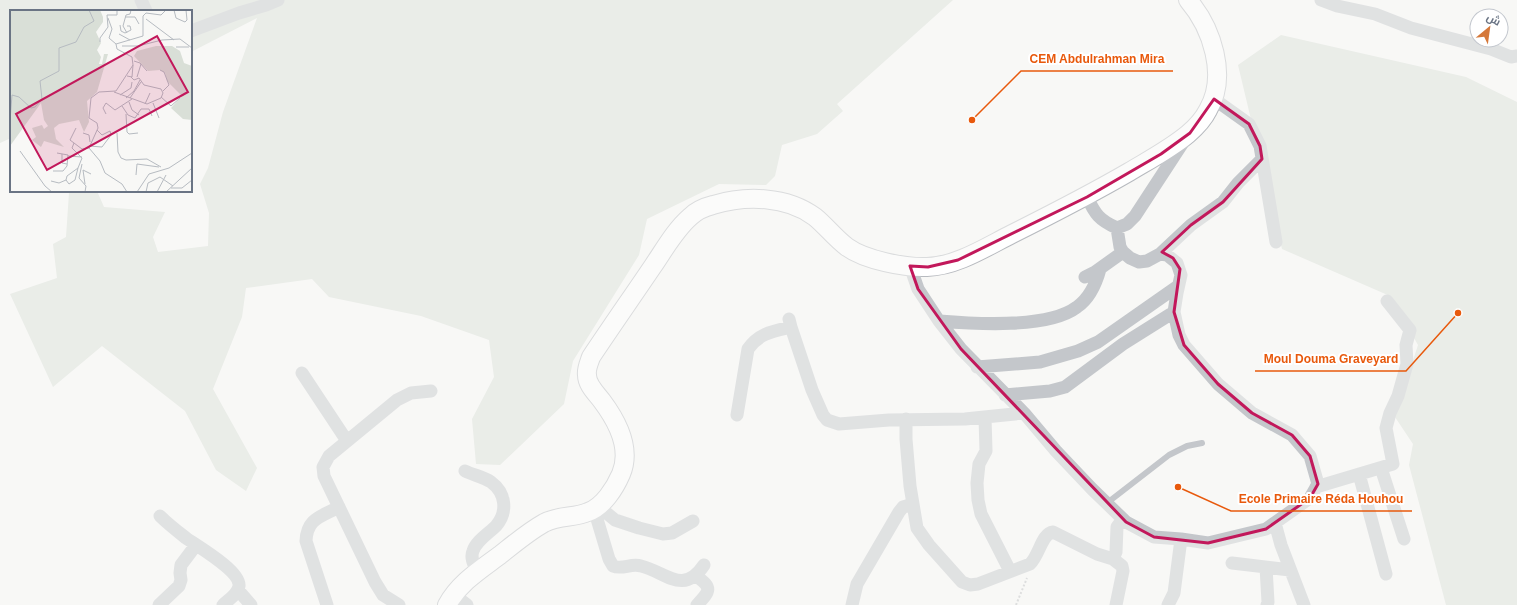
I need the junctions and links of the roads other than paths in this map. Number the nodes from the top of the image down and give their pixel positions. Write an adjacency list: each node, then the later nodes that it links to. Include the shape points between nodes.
1 (142, 0): 5 (street)
2 (278, 0): 6 (street)
3 (1188, 0): 8 (main road, via 1210,37 1216,71)
4 (1321, 0): 7 (street, via 1375,14 1411,28 1491,49 1511,57)
5 (146, 10)
6 (192, 31)
7 (1517, 56)
8 (1214, 98): 9 (main road, via 1207,112); 10 (street, via 1249,124 1260,146)
9 (1190, 133): 11 (main road, via 1161,154); 12 (street, via 1135,216 1127,224)
10 (1262, 159): 13 (street); 15 (street, via 1223,202 1191,225)
11 (1087, 196): 12 (street, via 1095,213 1103,222); 16 (main road, via 958,260 928,268)
12 (1117, 228): 14 (street)
13 (1276, 242)
14 (1123, 252): 15 (street, via 1139,262); 17 (street)
15 (1160, 254): 19 (street, via 1167,255 1177,263 1181,275)
16 (910, 266): 22 (street, via 918,289); 40 (main road, via 862,255 847,247 814,216 784,202 743,199 713,205 691,216 664,250 591,358 588,367 586,375 589,384 616,420 625,459 622,474)
17 (1100, 269): 18 (street); 22 (street, via 1096,284 1088,297 1064,314 1004,324)
18 (1085, 277)
19 (1178, 286): 21 (street); 23 (street, via 1098,342 1078,351 1040,362)
20 (1387, 301): 33 (street, via 1410,330 1406,345 1407,364 1386,428 1393,464)
21 (1174, 312): 26 (street, via 1123,344 1065,386 1050,391); 36 (street, via 1184,345 1218,384 1252,413 1292,436 1310,456 1318,484)
22 (939, 321): 23 (street)
23 (977, 367): 26 (street)
24 (302, 373): 31 (street)
25 (431, 391): 31 (street, via 411,393 397,400)
26 (1005, 395): 27 (street)
27 (1024, 413): 29 (street); 37 (street, via 1056,451)
28 (737, 415): 30 (street, via 748,349 763,334 790,323 812,390 827,420 839,424)
29 (985, 417): 30 (street); 54 (street, via 986,454 979,464 978,500 981,514)
30 (906, 419): 38 (street)
31 (347, 440): 39 (street, via 329,456 323,467 324,476)
32 (1202, 443): 37 (lane, via 1187,446 1169,455)
33 (1381, 468): 35 (street); 46 (street)
34 (465, 471): 53 (street, via 490,482 497,488 504,507 501,520 472,551 472,561)
35 (1359, 474): 36 (street); 55 (street)
36 (1316, 487): 44 (street, via 1310,498)
37 (1107, 503): 42 (street)
38 (913, 504): 54 (street, via 921,534 962,582 974,585); 65 (street, via 903,507 899,512 857,584)
39 (339, 507): 62 (street, via 316,519 306,531 306,541); 63 (street, via 375,582 383,595)
40 (596, 508): 43 (street, via 615,520 663,534 672,533); 53 (main road, via 588,513 560,517 545,523); 56 (street, via 613,566 640,566 680,581)
41 (160, 516): 47 (street)
42 (1123, 519): 45 (street, via 1154,537); 48 (street, via 1117,527 1116,552)
43 (693, 521)
44 (1275, 522): 45 (street, via 1266,529 1208,543); 52 (street)
45 (1181, 539): 67 (street, via 1174,593)
46 (1404, 539)
47 (196, 545): 57 (street, via 216,558 235,577 239,583); 59 (street, via 181,565 179,586)
48 (1113, 559): 54 (street, via 1050,532 1033,561); 66 (street, via 1122,566 1123,571)
49 (1232, 563): 51 (street)
50 (704, 565): 56 (street)
51 (1266, 567): 52 (street); 68 (street)
52 (1290, 570): 69 (street)
53 (477, 571): 58 (main road, via 464,583)
54 (1010, 571)
55 (1386, 574)
56 (696, 576): 64 (street, via 708,589 707,595)
57 (238, 590): 60 (street); 61 (street)
58 (456, 602)
59 (159, 605)
60 (223, 605)
61 (251, 605)
62 (327, 605)
63 (399, 605)
64 (697, 605)
65 (852, 605)
66 (1116, 605)
67 (1168, 605)
68 (1267, 605)
69 (1304, 605)

